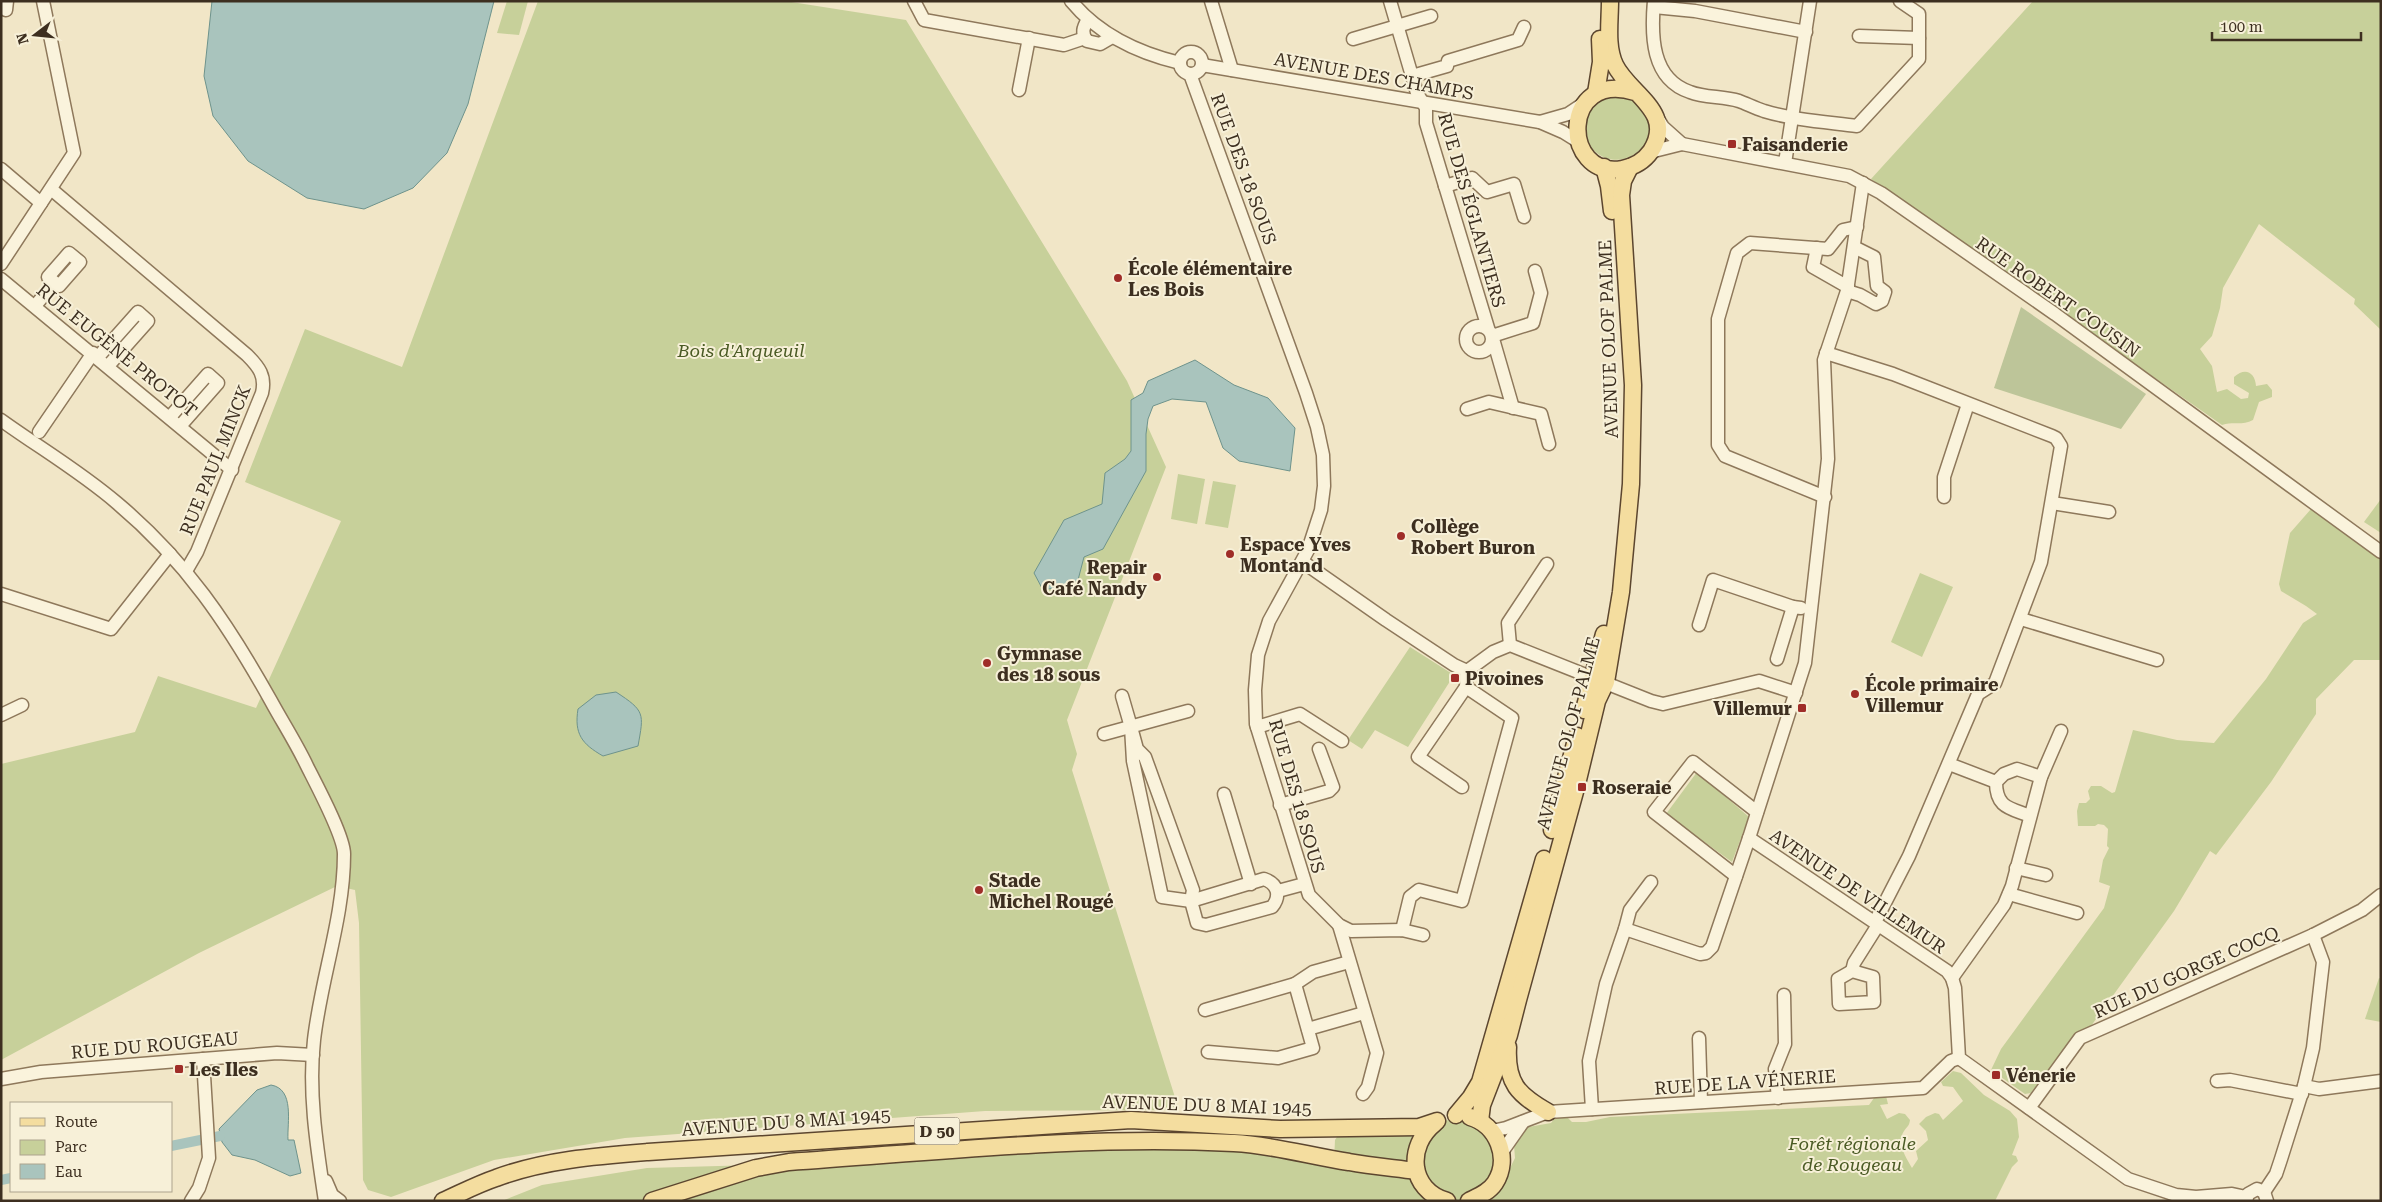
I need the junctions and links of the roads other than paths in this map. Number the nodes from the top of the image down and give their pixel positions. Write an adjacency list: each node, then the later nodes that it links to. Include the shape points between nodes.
1 (43, 1): 43 (street, via 74,153)
2 (914, 1): 18 (street, via 924,20)
3 (1071, 1): 12 (street)
4 (1212, 1): 24 (street)
5 (1390, 1): 13 (street, RUE DES ÉGLANTIERS)
6 (1600, 1): 29 (main road, via 1601,62)
7 (1610, 1): 28 (main road, via 1612,56 1620,74)
8 (1810, 1): 15 (street)
9 (1900, 1): 20 (street, via 1918,14)
10 (1654, 4): 15 (street); 32 (street, via 1655,55 1674,84 1690,92)
11 (1431, 16): 13 (street)
12 (1088, 19): 17 (street); 19 (street, via 1083,28)
13 (1397, 26): 21 (street); 26 (street, RUE DES ÉGLANTIERS)
14 (1524, 27): 26 (street, via 1518,40 1448,61 1447,66)
15 (1806, 32): 32 (street)
16 (1859, 36): 20 (street)
17 (1112, 37): 19 (street, via 1100,44 1093,44); 22 (street, via 1142,52)
18 (1029, 38): 19 (street, via 1064,45); 27 (street)
19 (1085, 38)
20 (1919, 38): 32 (street, via 1919,59 1858,126)
21 (1354, 39)
22 (1180, 63): 23 (street, AVENUE DES CHAMPS, via 1184,54 1193,52 1201,58); 25 (street)
23 (1202, 65): 24 (street, AVENUE DES CHAMPS); 25 (street, via 1197,72)
24 (1232, 70): 30 (street, AVENUE DES CHAMPS)
25 (1190, 74): 73 (street, RUE DES 18 SOUS, via 1320,437 1324,467 1321,510)
26 (1412, 76): 30 (street, RUE DES ÉGLANTIERS)
27 (1019, 90)
28 (1635, 92): 29 (main road, via 1622,88 1608,89); 31 (main road)
29 (1591, 98): 33 (street, AVENUE DES CHAMPS, via 1568,114); 34 (main road, via 1580,112 1576,124)
30 (1423, 102): 33 (street, AVENUE DES CHAMPS); 42 (street, RUE DES ÉGLANTIERS)
31 (1654, 112): 35 (street, via 1663,127); 36 (main road, via 1658,126)
32 (1794, 117): 37 (street)
33 (1540, 122): 34 (street, AVENUE DES CHAMPS)
34 (1579, 142): 38 (main road, via 1592,161)
35 (1682, 144): 36 (street, RUE ROBERT COUSIN); 37 (street, RUE ROBERT COUSIN)
36 (1650, 152): 39 (main road)
37 (1785, 163): 41 (street, RUE ROBERT COUSIN, via 1849,176)
38 (1604, 167): 39 (main road, via 1617,170); 85 (main road, AVENUE OLOF PALME, via 1611,196 1616,253 1624,428 1617,555)
39 (1630, 167): 85 (main road, AVENUE OLOF PALME, via 1621,195 1633,385 1631,484 1621,592)
40 (1, 169): 44 (street)
41 (1863, 183): 46 (street, AVENUE DE VILLEMUR); 71 (street, RUE ROBERT COUSIN, via 2055,314)
42 (1445, 186): 45 (street, via 1472,178 1487,192 1514,184); 55 (street, RUE DES ÉGLANTIERS)
43 (50, 189): 44 (street); 66 (street, RUE PAUL MINCK, via 247,355 262,374 262,393)
44 (41, 203): 49 (street)
45 (1524, 217)
46 (1857, 227): 47 (street, AVENUE DE VILLEMUR); 48 (street, via 1843,230 1828,249)
47 (1854, 247): 53 (street, AVENUE DE VILLEMUR); 53 (street, via 1874,257 1878,286 1885,292 1876,304)
48 (1817, 248): 53 (street, via 1814,266); 67 (street, via 1750,243 1737,253 1718,319 1718,445 1725,456)
49 (1, 264)
50 (1535, 271): 55 (street, via 1541,293 1533,323)
51 (1, 278): 54 (street, RUE EUGÈNE PROTOT)
52 (54, 283): 54 (street)
53 (1847, 289): 56 (street, AVENUE DE VILLEMUR)
54 (35, 306): 57 (street, RUE EUGÈNE PROTOT)
55 (1491, 334): 59 (street, RUE DES ÉGLANTIERS)
56 (1826, 353): 58 (street, via 1892,374); 67 (street, AVENUE DE VILLEMUR, via 1828,459)
57 (100, 359): 61 (street, RUE EUGÈNE PROTOT); 64 (street)
58 (1968, 404): 68 (street, via 1944,477); 69 (street, via 2060,442)
59 (1513, 408): 60 (street, via 1489,402); 65 (street, via 1540,414)
60 (1467, 409)
61 (170, 417): 63 (street, RUE EUGÈNE PROTOT); 63 (street, via 208,374 218,382)
62 (1, 420): 72 (street, via 87,479 148,530)
63 (181, 425): 66 (street, RUE EUGÈNE PROTOT)
64 (39, 432)
65 (1549, 444)
66 (232, 470): 75 (street, RUE PAUL MINCK)
67 (1824, 497): 78 (street, AVENUE DE VILLEMUR)
68 (1944, 497)
69 (2052, 503): 70 (street); 79 (street, via 2041,562)
70 (2109, 512)
71 (2381, 552)
72 (170, 554): 75 (street); 76 (street, via 111,629)
73 (1303, 562): 84 (street); 93 (street, RUE DES 18 SOUS, via 1269,621 1258,655 1255,690)
74 (1546, 564): 81 (street, via 1508,623)
75 (186, 571): 135 (street, via 233,634 295,740 323,797 344,852 339,903)
76 (1, 594)
77 (1793, 607): 78 (street); 80 (street, via 1713,580); 82 (street)
78 (1811, 610): 87 (street, AVENUE DE VILLEMUR, via 1805,663)
79 (2021, 619): 83 (street); 98 (street, via 1995,683 1978,694)
80 (1698, 625)
81 (1510, 645): 84 (street, via 1493,652); 85 (street)
82 (1777, 658)
83 (2157, 660)
84 (1467, 671): 86 (street)
85 (1600, 680): 87 (street, via 1663,704 1759,681); 132 (main road, AVENUE OLOF PALME, via 1576,788); 148 (main road, AVENUE OLOF PALME, via 1480,1082)
86 (1466, 687): 101 (street, via 1418,757); 121 (street, via 1512,718 1462,901 1419,890 1410,898)
87 (1796, 693): 104 (street, AVENUE DE VILLEMUR)
88 (1122, 696): 92 (street)
89 (22, 705): 91 (street)
90 (1188, 711): 92 (street)
91 (1, 715)
92 (1131, 727): 95 (street); 116 (street, via 1193,890); 116 (street, via 1133,761 1162,897)
93 (1257, 727): 96 (street, via 1300,714); 103 (street, RUE DES 18 SOUS)
94 (2061, 731): 99 (street)
95 (1104, 734)
96 (1342, 741)
97 (1319, 749): 103 (street, via 1333,787 1329,791)
98 (1950, 764): 100 (street); 118 (street)
99 (2041, 777): 100 (street, via 2017,769 2004,774); 105 (street)
100 (1996, 782): 105 (street, via 1996,795 2003,805)
101 (1462, 787)
102 (1224, 794): 111 (street)
103 (1280, 805): 112 (street, RUE DES 18 SOUS)
104 (1757, 812): 106 (street, AVENUE DE VILLEMUR); 109 (street, via 1693,762 1654,812)
105 (2030, 816): 107 (street)
106 (1749, 838): 109 (street); 118 (street, AVENUE DE VILLEMUR)
107 (2016, 868): 108 (street); 114 (street)
108 (2046, 875)
109 (1736, 876): 120 (street, via 1712,947 1706,954)
110 (1651, 882): 120 (street, via 1630,910)
111 (1251, 884): 113 (street, via 1264,879); 116 (street)
112 (1304, 884): 113 (street); 119 (street, RUE DES 18 SOUS, via 1309,895)
113 (1278, 891): 116 (street, via 1278,900 1272,908 1206,925 1197,923)
114 (2009, 894): 117 (street); 126 (street)
115 (2381, 895): 123 (street, RUE DU GORGE COCQ, via 2362,910)
116 (1191, 901)
117 (2077, 913)
118 (1876, 924): 125 (street); 126 (street, AVENUE DE VILLEMUR, via 1947,971)
119 (1340, 925): 121 (street, via 1351,931); 124 (street)
120 (1624, 929): 146 (street, via 1606,984 1589,1061)
121 (1402, 930): 122 (street)
122 (1423, 935)
123 (2313, 935): 141 (street, via 2323,962 2323,976 2313,1048); 145 (street, RUE DU GORGE COCQ, via 2080,1038)
124 (1349, 962): 127 (street, via 1314,972); 130 (street)
125 (1852, 970)
126 (1952, 978): 136 (street, AVENUE DE VILLEMUR)
127 (1295, 984): 129 (street); 131 (street)
128 (1784, 995): 143 (street, via 1785,1044 1775,1070)
129 (1205, 1010)
130 (1364, 1013): 131 (street); 142 (street, via 1376,1054 1368,1087)
131 (1308, 1029): 134 (street, via 1313,1048 1278,1058)
132 (1509, 1035): 147 (main road, via 1509,1076 1521,1094); 151 (main road, AVENUE OLOF PALME, via 1482,1104)
133 (1699, 1038): 144 (street)
134 (1208, 1052)
135 (313, 1055): 137 (street, RUE DU ROUGEAU, via 278,1053); 153 (street)
136 (1959, 1058): 143 (street, RUE DE LA VÉNERIE, via 1951,1061 1923,1088); 145 (street)
137 (203, 1059): 138 (street, RUE DU ROUGEAU); 158 (street, via 209,1148 205,1175)
138 (1, 1079)
139 (2218, 1081): 141 (street)
140 (2381, 1081): 141 (street)
141 (2303, 1090): 156 (street, via 2276,1174)
142 (1363, 1094)
143 (1778, 1098): 144 (street, RUE DE LA VÉNERIE)
144 (1701, 1102): 146 (street, RUE DE LA VÉNERIE)
145 (2029, 1108): 157 (street, via 2128,1179 2176,1195 2232,1194)
146 (1592, 1109): 147 (street, RUE DE LA VÉNERIE)
147 (1548, 1112): 150 (street, RUE DE LA VÉNERIE)
148 (1456, 1115): 149 (main road, AVENUE DU 8 MAI 1945); 151 (main road, via 1471,1117)
149 (1437, 1121): 154 (main road, via 1418,1142); 161 (main road, AVENUE DU 8 MAI 1945 / D 50, via 1419,1127 1280,1129 1131,1120 592,1156 497,1177)
150 (1523, 1122): 151 (street, RUE DE LA VÉNERIE); 152 (street)
151 (1486, 1126): 152 (main road)
152 (1502, 1152): 155 (main road, via 1500,1173)
153 (320, 1163): 159 (street); 160 (street, via 332,1195)
154 (1416, 1171): 162 (main road, D 50, via 1348,1162 1286,1148 1236,1143 1092,1141 789,1162 756,1168); 163 (main road, via 1428,1191)
155 (1494, 1184): 164 (main road, via 1486,1193); 165 (main road)
156 (2265, 1196): 157 (street, via 2253,1190)
157 (2246, 1199)
158 (191, 1201)
159 (324, 1201)
160 (340, 1201)
161 (443, 1201)
162 (652, 1201)
163 (1448, 1201)
164 (1469, 1201)
165 (1499, 1201)

